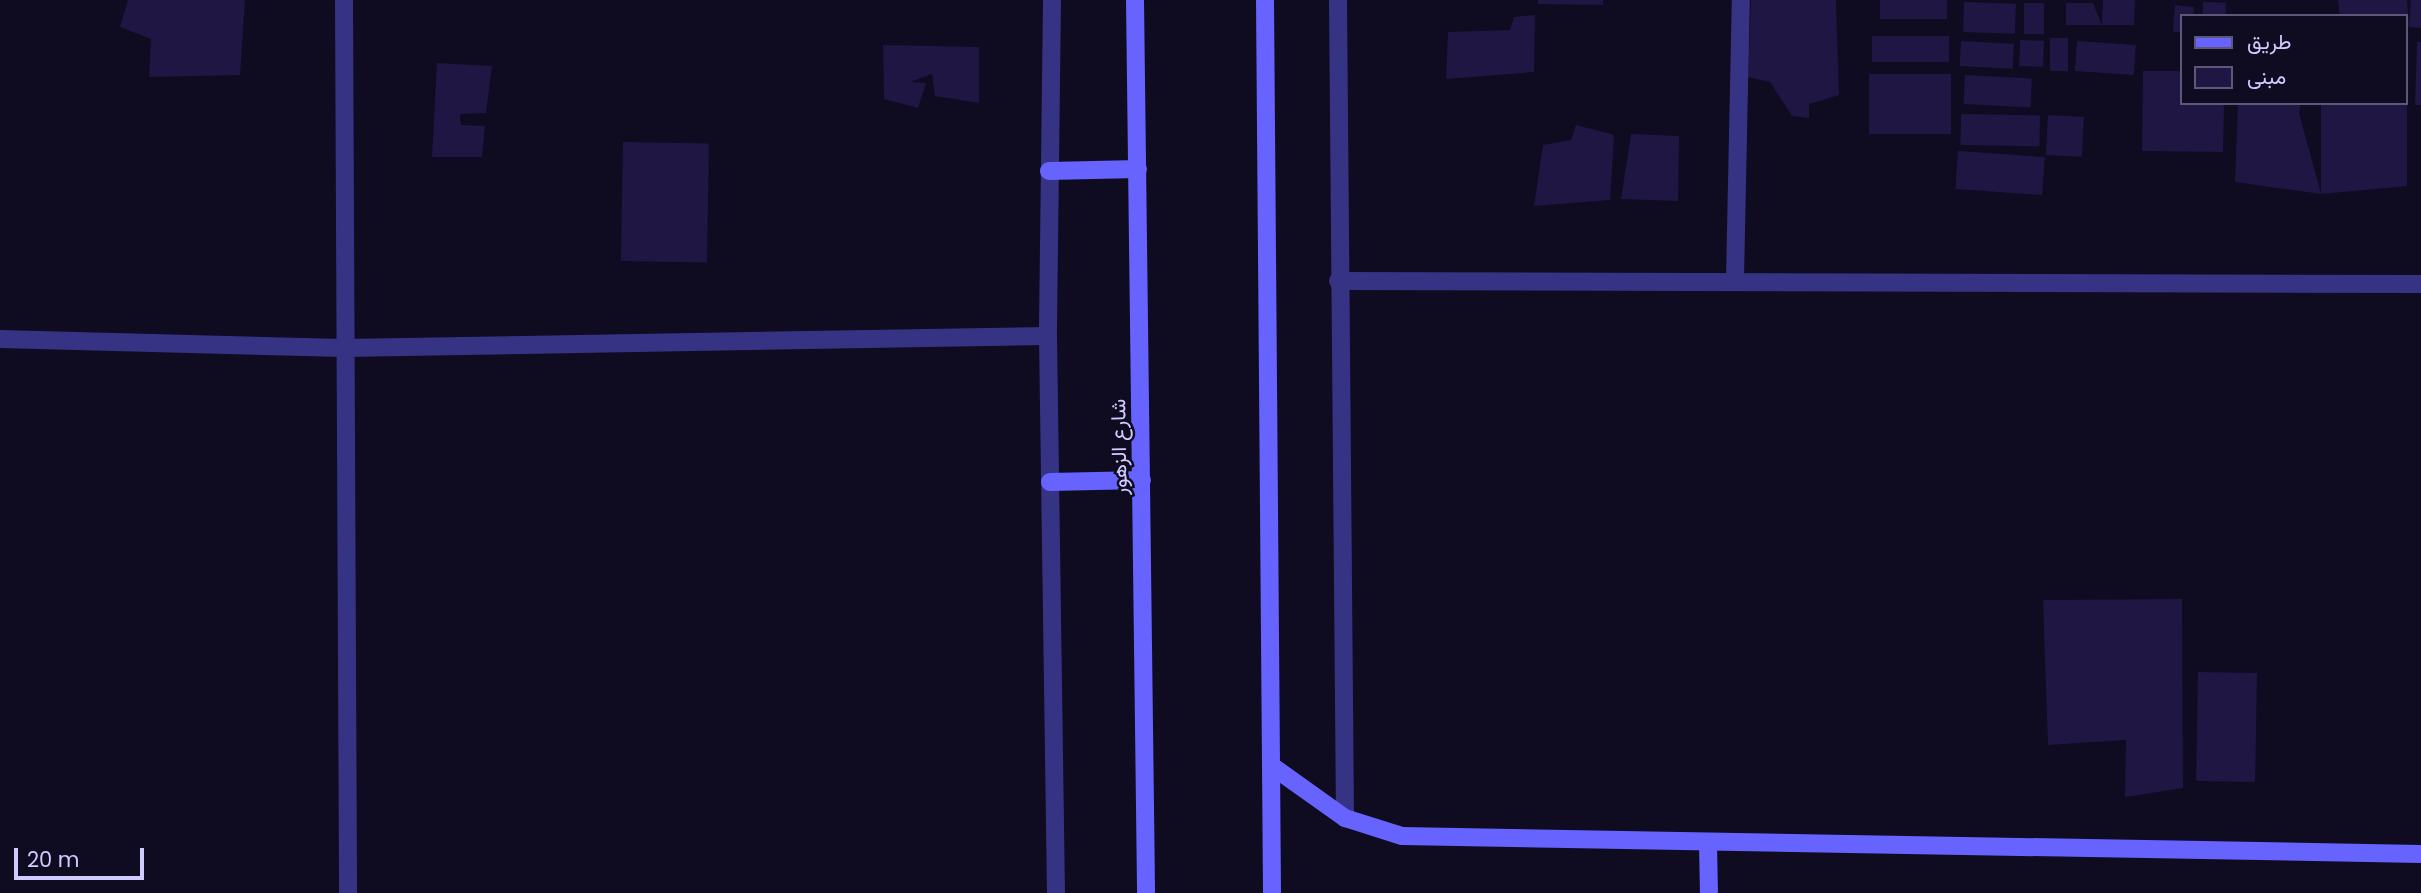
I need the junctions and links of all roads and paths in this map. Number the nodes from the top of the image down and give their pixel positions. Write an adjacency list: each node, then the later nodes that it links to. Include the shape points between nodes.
1 (344, 0): 14 (street)
2 (1052, 0): 8 (street)
3 (1135, 0): 7 (main road, شارع الزهور)
4 (1265, 0): 17 (main road)
5 (1338, 0): 10 (street)
6 (1741, 0): 9 (street)
7 (1138, 169): 8 (main road); 15 (main road, شارع الزهور)
8 (1049, 171): 12 (street)
9 (1735, 278): 10 (street); 11 (street)
10 (1338, 281): 18 (street)
11 (2421, 284)
12 (1048, 336): 14 (street); 16 (street)
13 (0, 339): 14 (street)
14 (344, 348): 21 (street)
15 (1142, 480): 16 (main road); 23 (main road, شارع الزهور)
16 (1050, 482): 22 (street)
17 (1272, 766): 18 (main road); 24 (main road)
18 (1345, 818): 19 (main road, via 1402,836)
19 (1708, 843): 20 (main road); 25 (main road)
20 (2421, 854)
21 (348, 893)
22 (1056, 893)
23 (1146, 893)
24 (1272, 893)
25 (1710, 893)

